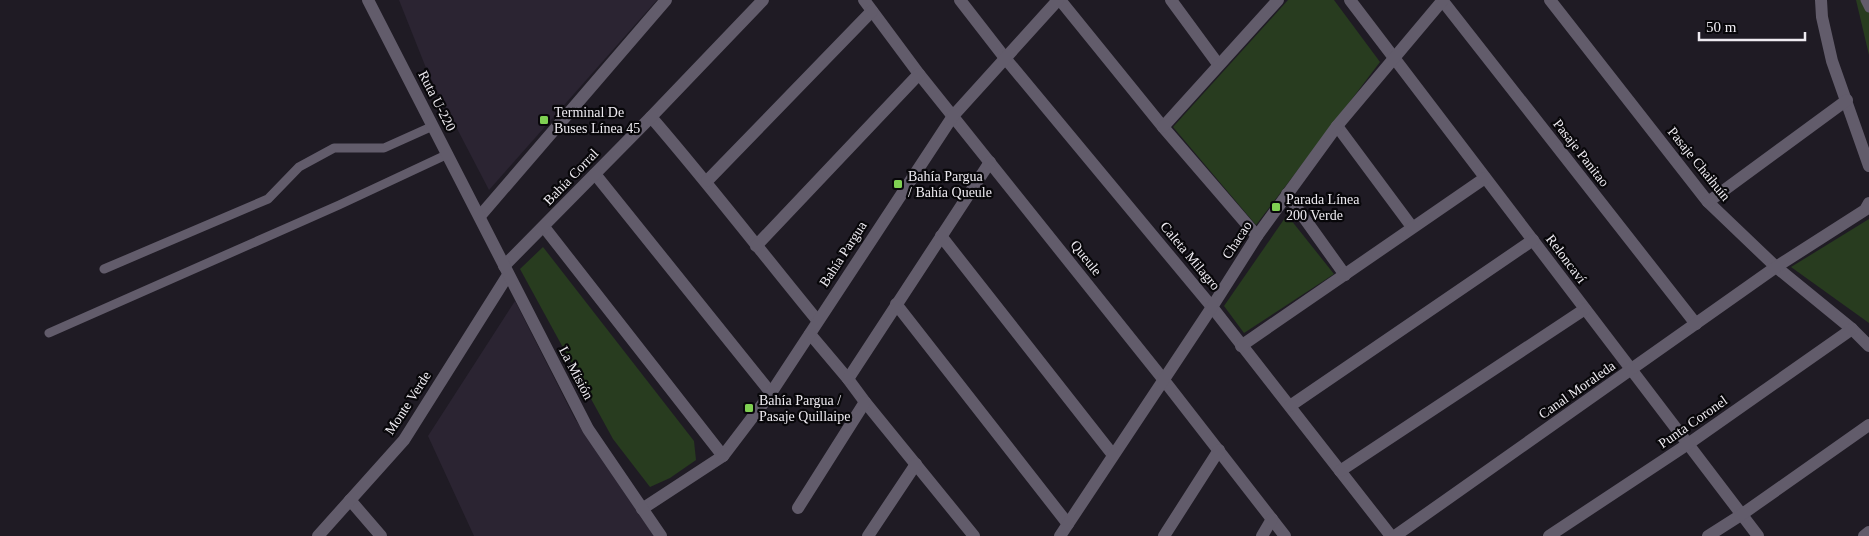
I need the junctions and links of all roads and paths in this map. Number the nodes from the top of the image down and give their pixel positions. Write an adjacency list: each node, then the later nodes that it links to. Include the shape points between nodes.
1 (368, 0): 23 (street, Ruta U-220)
2 (666, 0): 35 (street)
3 (763, 0): 22 (street, Bahía Corral)
4 (864, 0): 15 (street, Queule)
5 (960, 0): 16 (street, Caleta Milagro)
6 (1059, 0): 16 (street, Bahía Pargua); 25 (street)
7 (1171, 0): 18 (street)
8 (1278, 0): 18 (street)
9 (1350, 0): 17 (street, Reloncaví)
10 (1443, 0): 17 (street, Chacao); 50 (street, Pasaje Panitao)
11 (1550, 0): 33 (street, Pasaje Chaihuín)
12 (1821, 0): 20 (street, via 1832,61)
13 (1865, 0): 14 (lane)
14 (1869, 8)
15 (872, 11): 19 (street, Queule); 31 (street)
16 (1005, 58): 21 (street, Bahía Pargua); 47 (street, Caleta Milagro)
17 (1394, 58): 24 (street, Chacao); 30 (street, Reloncaví)
18 (1218, 64): 25 (street)
19 (919, 74): 21 (street, Queule); 41 (street)
20 (1847, 100): 28 (street); 33 (street)
21 (953, 116): 27 (street, Queule); 49 (street, Bahía Pargua)
22 (651, 117): 29 (street, Bahía Corral); 31 (street)
23 (433, 126): 26 (street, Ruta U-220); 43 (lane, via 384,148 334,148 299,167 268,199)
24 (1337, 126): 32 (street, Chacao); 37 (street)
25 (1163, 127): 39 (street)
26 (448, 154): 35 (street, Ruta U-220); 52 (lane)
27 (990, 162): 38 (street); 58 (street, Queule)
28 (1869, 166)
29 (595, 174): 36 (street, Bahía Corral); 59 (street)
30 (1485, 178): 37 (street); 40 (street, Reloncaví)
31 (706, 181): 41 (street)
32 (1287, 194): 39 (street, Chacao); 45 (street)
33 (1708, 202): 42 (street, Pasaje Chaihuín)
34 (1869, 203): 42 (street, Canal Moraleda, via 1865,210)
35 (480, 216): 44 (street, La Misión)
36 (544, 227): 44 (street, Bahía Corral); 66 (street)
37 (1412, 227): 45 (street)
38 (941, 236): 46 (street); 65 (street)
39 (1256, 236): 47 (street, Chacao)
40 (1532, 240): 48 (street, Reloncaví); 61 (street)
41 (756, 246): 49 (street)
42 (1776, 268): 50 (street, Canal Moraleda); 51 (street, Pasaje Chaihuín)
43 (104, 269)
44 (506, 271): 69 (street, Monte Verde, via 404,440); 71 (street, La Misión, via 588,429)
45 (1345, 275): 54 (street)
46 (896, 304): 57 (street); 74 (street)
47 (1212, 307): 54 (street, Caleta Milagro); 58 (street, Chacao)
48 (1585, 309): 56 (street, Reloncaví); 68 (street)
49 (817, 320): 53 (street, Bahía Pargua)
50 (1696, 324): 56 (street, Canal Moraleda)
51 (1852, 329): 55 (street, Pasaje Chaihuín); 63 (street, Punta Coronel)
52 (49, 333)
53 (810, 334): 57 (street); 59 (street, Bahía Pargua)
54 (1241, 346): 61 (street, Caleta Milagro)
55 (1869, 346)
56 (1631, 370): 63 (street, Reloncaví); 85 (street, Canal Moraleda)
57 (848, 379): 60 (street)
58 (1164, 379): 64 (street, Queule); 65 (street, Chacao)
59 (771, 393): 66 (street, Bahía Pargua)
60 (865, 402): 67 (street); 70 (street)
61 (1290, 406): 68 (street, Caleta Milagro)
62 (1869, 425): 72 (street)
63 (1688, 444): 72 (street, Reloncaví); 86 (street, Punta Coronel)
64 (1219, 450): 73 (street, Queule); 82 (street)
65 (1114, 454): 74 (street, Chacao)
66 (723, 456): 71 (street, Bahía Pargua)
67 (916, 464): 76 (street); 80 (street)
68 (1340, 472): 85 (street, Caleta Milagro)
69 (350, 500): 77 (street, Monte Verde); 78 (street)
70 (798, 508)
71 (642, 509): 79 (street, La Misión)
72 (1742, 515): 87 (street); 88 (street, Reloncaví)
73 (1272, 519): 83 (street); 84 (street, Queule)
74 (1068, 524): 81 (street, Chacao)
75 (1869, 532): 89 (street)
76 (969, 534)
77 (318, 536)
78 (381, 536)
79 (660, 536)
80 (868, 536)
81 (1060, 536)
82 (1164, 536)
83 (1262, 536)
84 (1285, 536)
85 (1393, 536)
86 (1549, 536)
87 (1708, 536)
88 (1758, 536)
89 (1864, 536)

